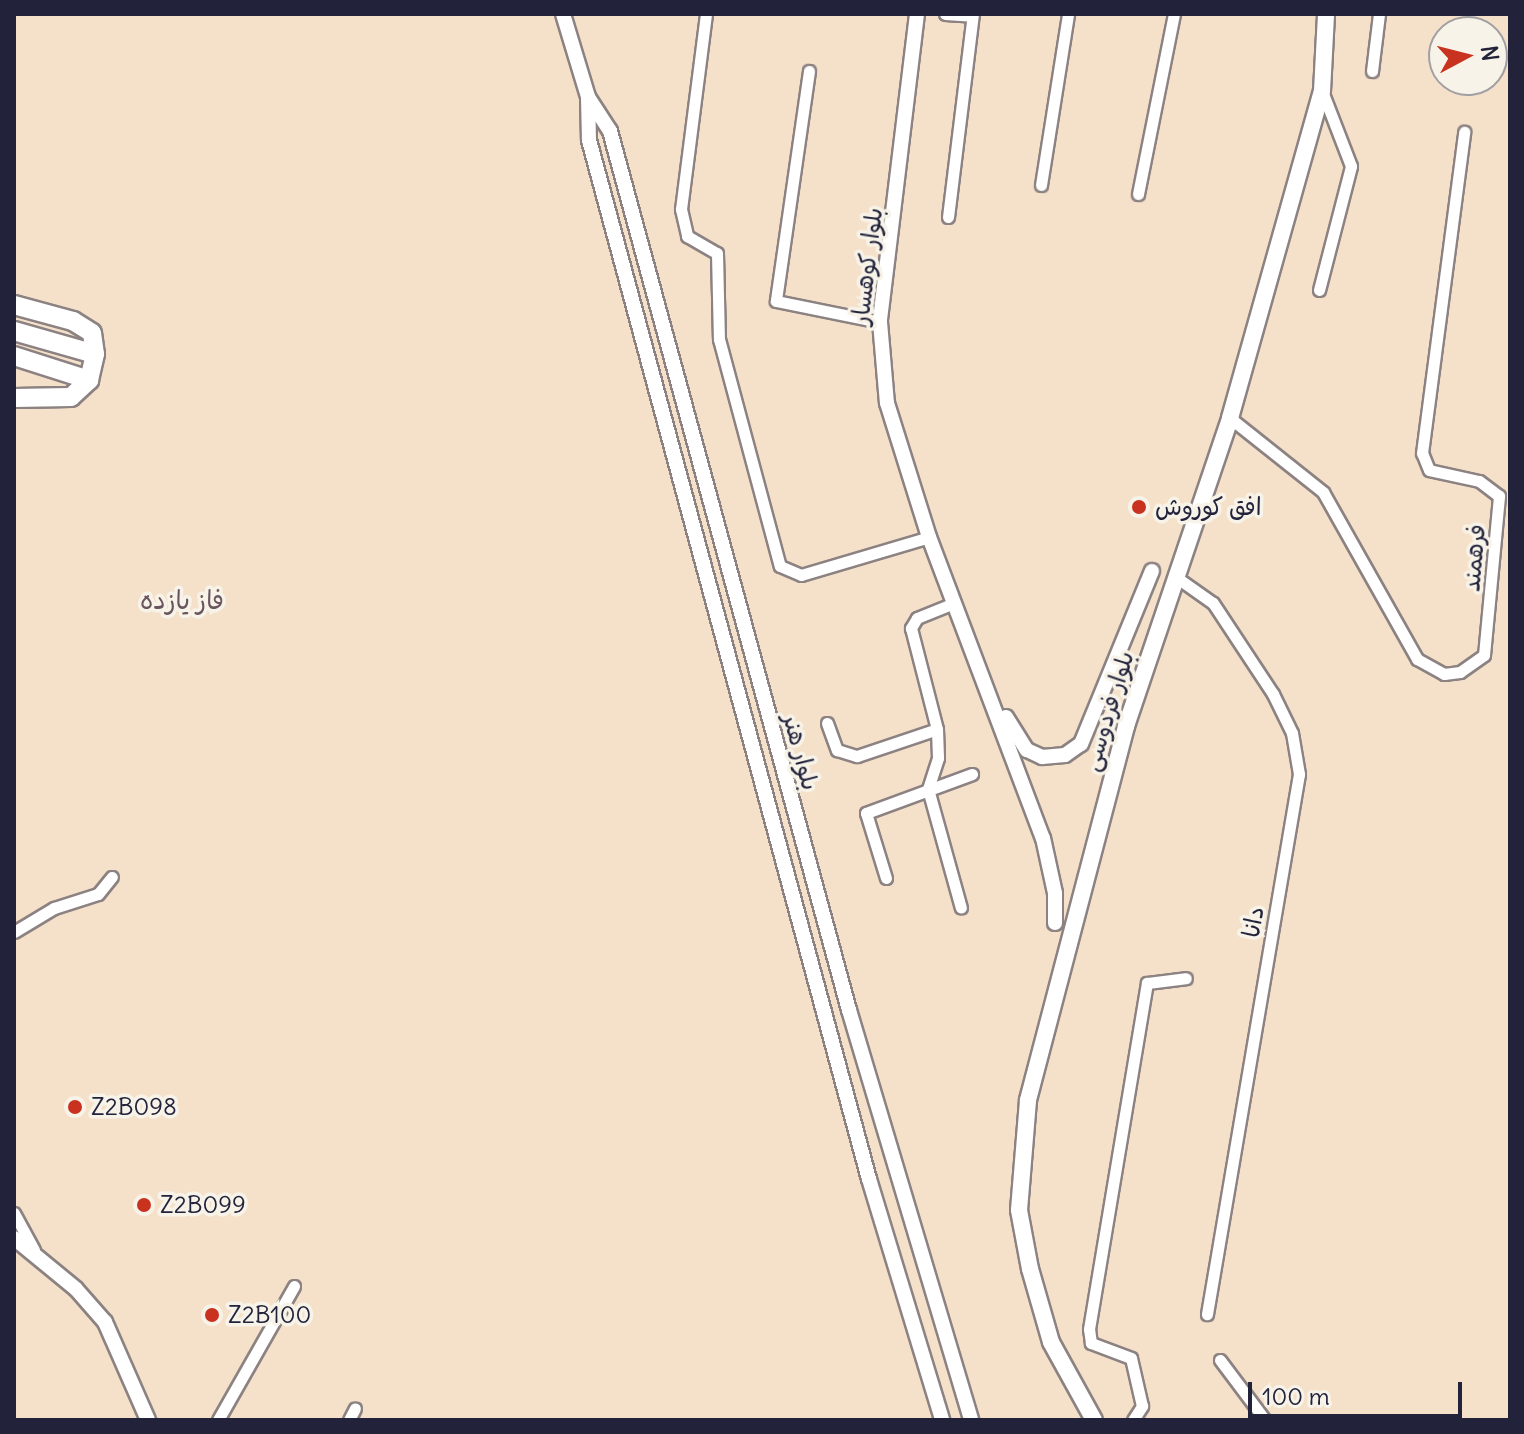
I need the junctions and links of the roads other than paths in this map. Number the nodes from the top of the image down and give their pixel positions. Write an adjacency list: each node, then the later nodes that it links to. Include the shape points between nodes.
1 (563, 14): 13 (street, بلوار هنر)
2 (706, 14): 29 (street, via 681,209 687,236 717,253 719,339 780,566 801,575)
3 (917, 14): 20 (street, بلوار کوهسار)
4 (945, 14): 9 (street)
5 (1068, 14): 15 (street)
6 (1174, 14): 16 (street)
7 (1326, 14): 12 (main road, بلوار فردوسی)
8 (1379, 14): 11 (street)
9 (972, 15): 17 (street)
10 (809, 71): 20 (street, via 776,301)
11 (1372, 71)
12 (1322, 91): 18 (street, via 1351,166); 28 (main road, بلوار فردوسی)
13 (588, 97): 54 (street, بلوار هنر, via 589,140 597,171 869,1179); 55 (street, بلوار هنر, via 610,131 857,1039)
14 (1464, 132): 28 (street, فرهمند, via 1422,453 1429,470 1479,481 1499,496 1484,655 1460,672 1444,674 1417,659 1323,492)
15 (1041, 185)
16 (1138, 194)
17 (948, 217)
18 (1319, 290)
19 (14, 305): 22 (main road, via 73,321 92,333)
20 (880, 322): 29 (street, بلوار کوهسار, via 887,403)
21 (14, 331): 22 (main road)
22 (95, 354): 24 (main road)
23 (14, 356): 24 (main road)
24 (89, 380): 27 (main road, via 71,397)
25 (14, 389): 27 (main road)
26 (14, 398): 27 (main road)
27 (48, 398)
28 (1230, 418): 31 (main road, بلوار فردوسی)
29 (929, 537): 32 (street, بلوار کوهسار)
30 (1152, 571): 33 (street, via 1081,744 1065,755 1042,757 1027,750)
31 (1176, 577): 48 (street, دانا, via 1213,603 1273,694 1292,733 1299,774); 56 (main road, بلوار فردوسی, via 1126,726 1028,1100 1019,1160 1019,1210 1051,1342)
32 (954, 603): 33 (street, بلوار کوهسار); 35 (street, via 917,618 911,628)
33 (973, 652): 41 (street, via 1043,838 1055,893)
34 (827, 723): 35 (street, via 837,750 857,756)
35 (937, 729): 37 (street, via 938,758)
36 (972, 774): 37 (street)
37 (928, 789): 39 (street, via 866,813); 40 (street)
38 (112, 877): 42 (street, via 98,894 54,908)
39 (886, 878)
40 (961, 908)
41 (1055, 923)
42 (14, 932)
43 (1186, 978): 57 (street, via 1147,983 1089,1329 1091,1343 1131,1358 1142,1406)
44 (14, 1213): 46 (street)
45 (14, 1238): 46 (street)
46 (34, 1250): 51 (street, via 105,1322)
47 (294, 1286): 52 (street)
48 (1207, 1314)
49 (1220, 1360): 58 (street)
50 (355, 1408): 53 (street)
51 (148, 1420)
52 (218, 1420)
53 (349, 1420)
54 (942, 1420)
55 (971, 1420)
56 (1094, 1420)
57 (1133, 1420)
58 (1265, 1420)

